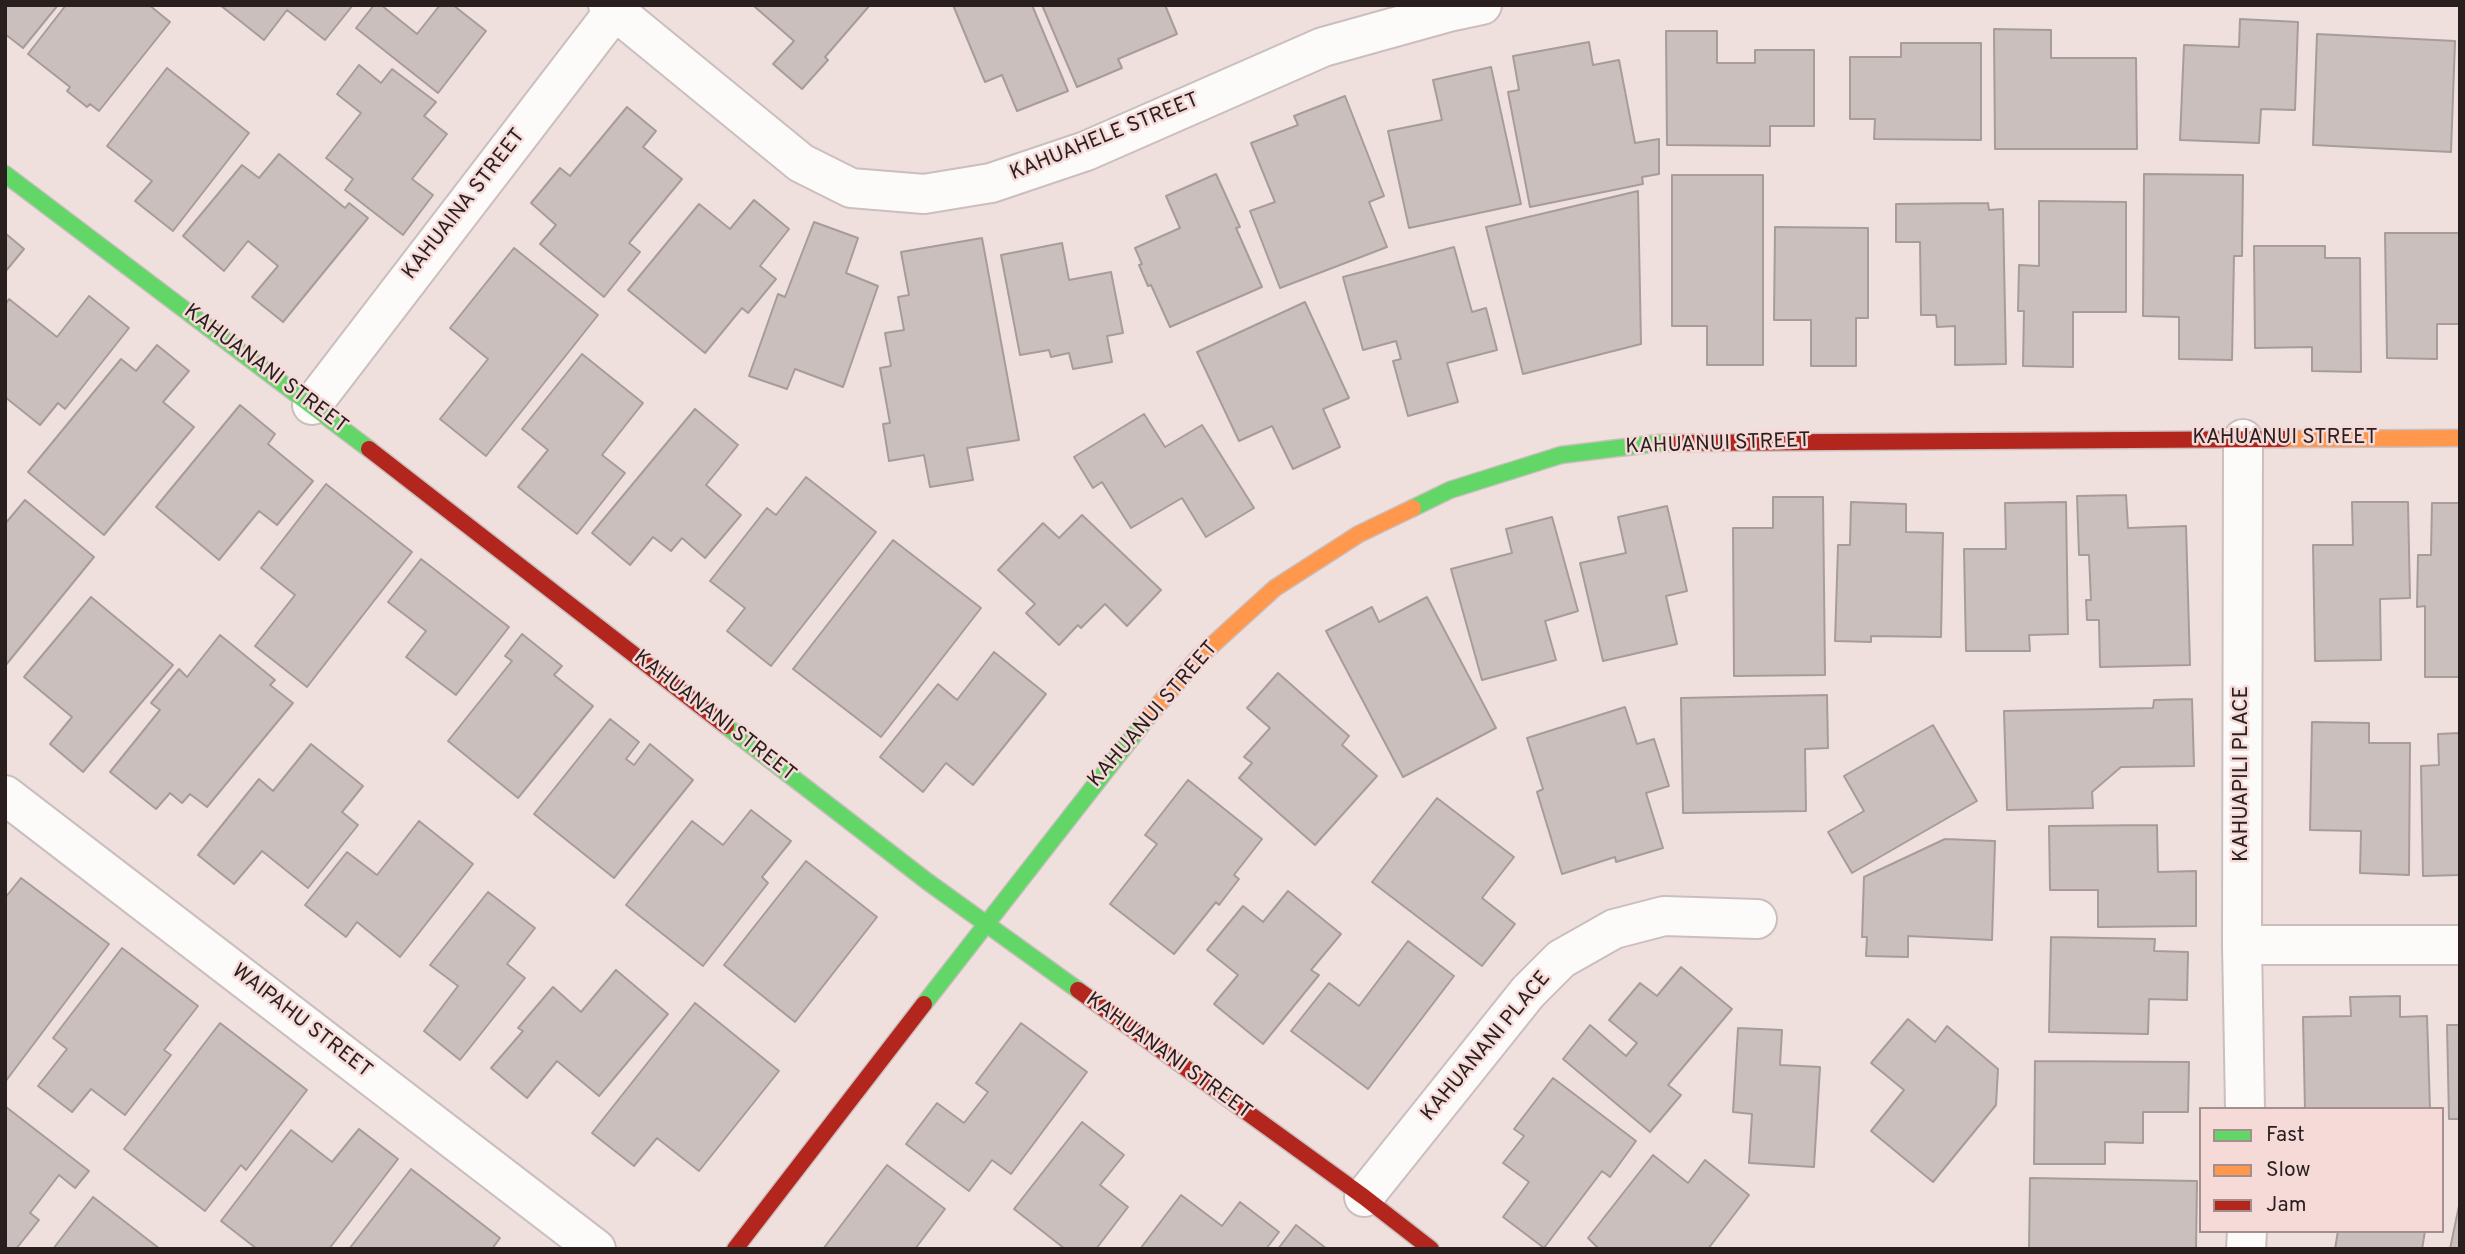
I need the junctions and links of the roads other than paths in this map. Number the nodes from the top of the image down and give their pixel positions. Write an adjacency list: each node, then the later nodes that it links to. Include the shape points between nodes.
1 (1482, 5): 2 (street, KAHUAHELE STREET, via 1323,47 1086,151 991,183 924,194 851,188 801,163)
2 (614, 7): 4 (street, KAHUAINA STREET)
3 (5, 174): 4 (street, KAHUANANI STREET)
4 (312, 405): 9 (street, KAHUANANI STREET)
5 (2460, 438): 6 (street, KAHUANUI STREET)
6 (2243, 439): 9 (street, KAHUANUI STREET, via 1659,443 1561,455 1450,490 1359,534 1275,588 1198,658 1127,741); 11 (street, KAHUAPILI PLACE)
7 (5, 795): 14 (street, WAIPAHU STREET)
8 (1757, 919): 13 (street, KAHUANANI PLACE, via 1664,916 1614,929 1561,959 1528,992)
9 (985, 924): 13 (street, KAHUANANI STREET); 15 (street, KAHUANUI STREET)
10 (2460, 944): 11 (street)
11 (2242, 945): 12 (street, KAHUAPILI PLACE)
12 (2245, 1107)
13 (1364, 1197): 16 (street, KAHUANANI STREET)
14 (596, 1249)
15 (735, 1249)
16 (1431, 1249)

